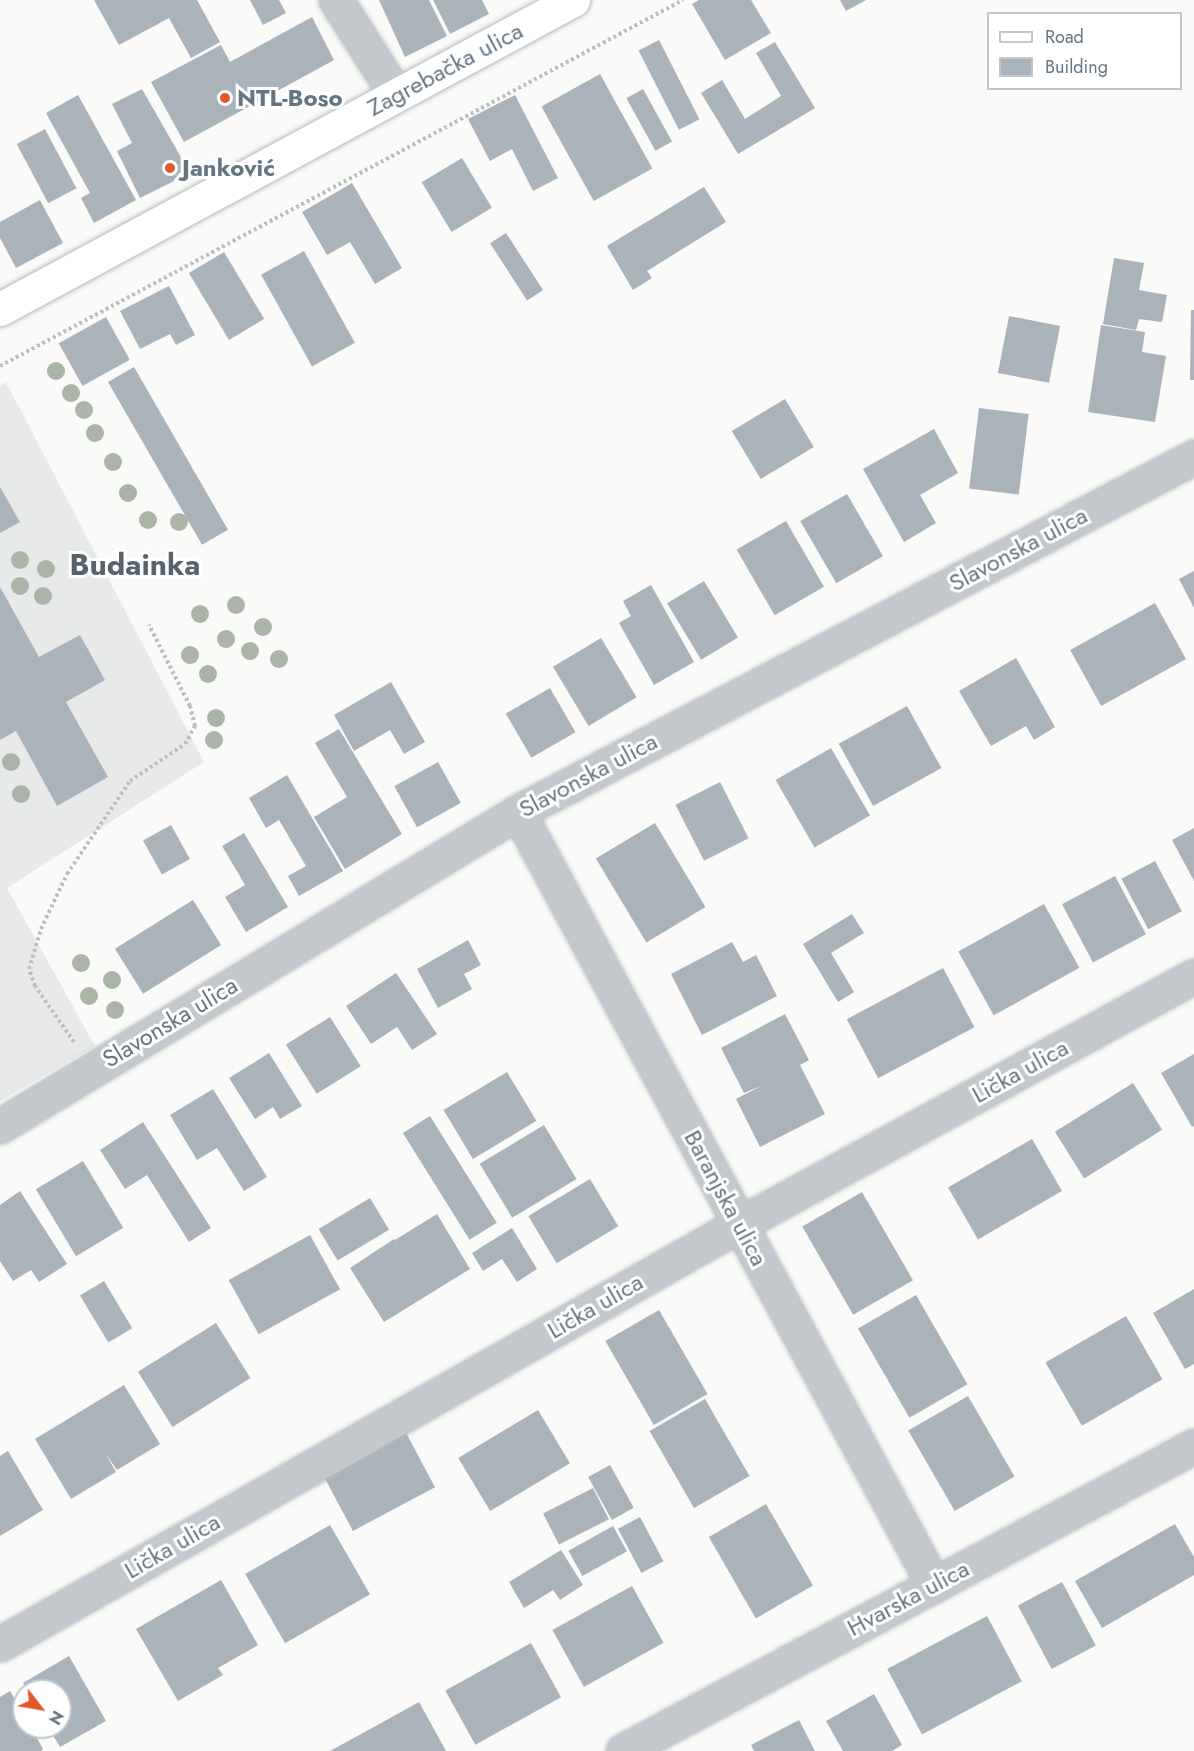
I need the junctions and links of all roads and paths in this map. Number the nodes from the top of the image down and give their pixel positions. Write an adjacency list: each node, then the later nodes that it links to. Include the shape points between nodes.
1 (336, 0): 4 (street)
2 (573, 0): 4 (main road, Zagrebačka ulica)
3 (683, 0): 6 (path)
4 (396, 95): 5 (main road, Zagrebačka ulica)
5 (0, 309)
6 (0, 366)
7 (1194, 457): 9 (street, Slavonska ulica)
8 (149, 625): 11 (path, via 190,706 195,726 185,744 130,781 106,814 54,895 29,969 35,986)
9 (518, 812): 11 (street, Slavonska ulica); 13 (street, Baranjska ulica)
10 (1194, 976): 13 (street, Lička ulica)
11 (92, 1070): 12 (street, Slavonska ulica)
12 (0, 1125)
13 (740, 1224): 15 (street, Baranjska ulica); 16 (street, Lička ulica)
14 (1194, 1446): 15 (street, Hvarska ulica)
15 (933, 1585): 17 (street, Hvarska ulica)
16 (0, 1644)
17 (623, 1751)

